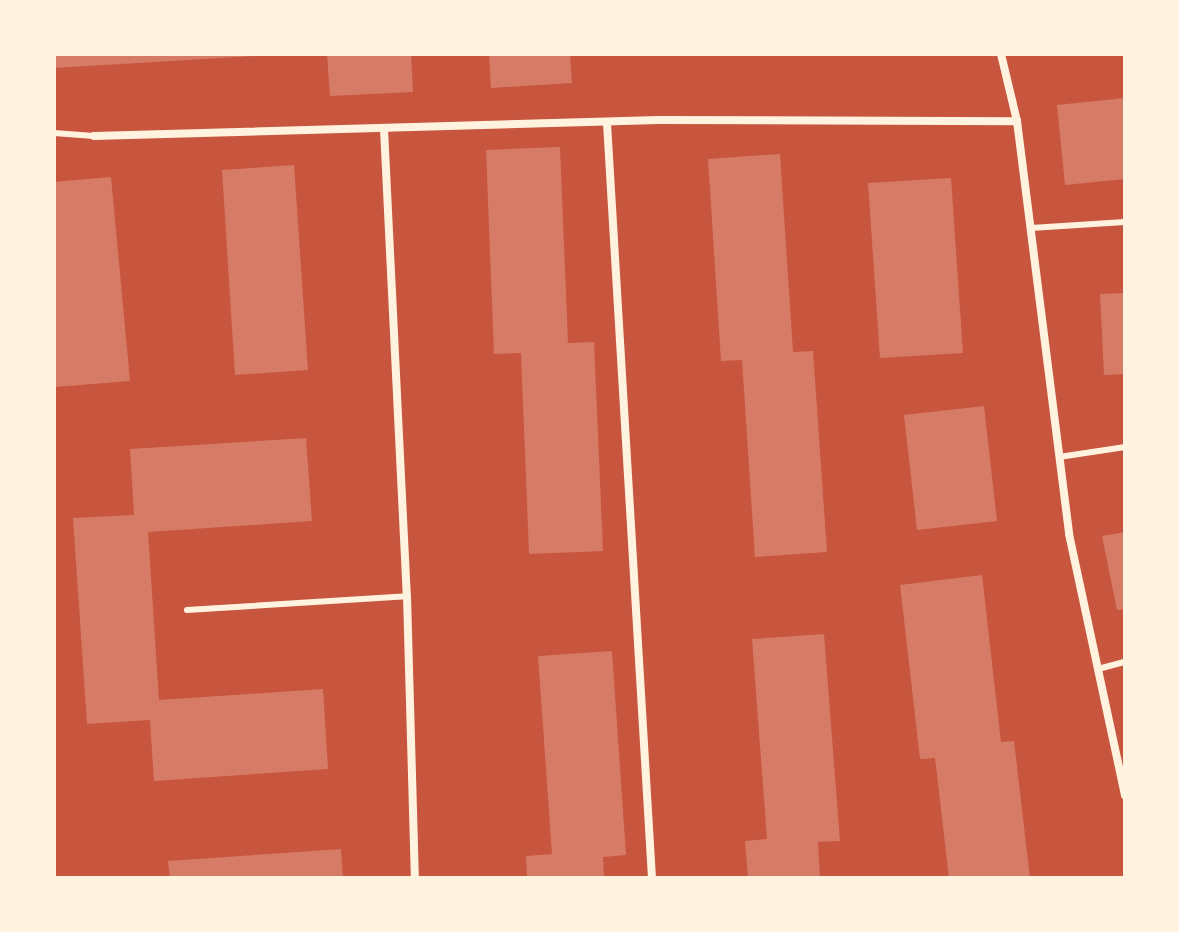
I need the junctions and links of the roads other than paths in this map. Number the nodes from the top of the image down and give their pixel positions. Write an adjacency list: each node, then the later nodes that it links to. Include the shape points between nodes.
1 (1001, 54): 2 (street)
2 (1017, 121): 3 (street); 8 (street)
3 (607, 123): 4 (street); 17 (street)
4 (384, 129): 6 (street); 11 (street)
5 (54, 133): 6 (lane)
6 (94, 136)
7 (1125, 222): 8 (lane)
8 (1031, 228): 10 (street)
9 (1125, 447): 10 (lane)
10 (1059, 457): 14 (street, via 1069,534)
11 (407, 596): 12 (lane); 16 (street)
12 (187, 610)
13 (1125, 662): 14 (lane)
14 (1098, 669): 15 (street)
15 (1125, 795)
16 (415, 878)
17 (652, 878)

